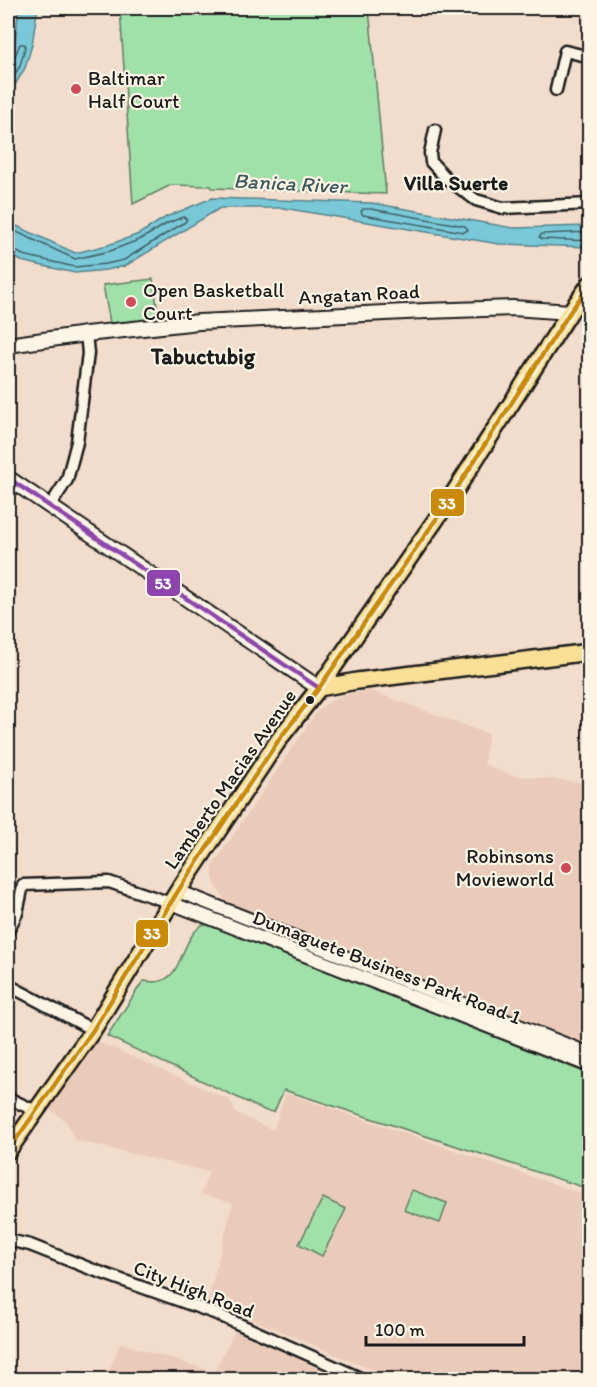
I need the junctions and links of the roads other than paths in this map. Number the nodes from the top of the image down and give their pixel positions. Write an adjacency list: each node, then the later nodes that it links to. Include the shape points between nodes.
1 (590, 57): 2 (street, via 565,51)
2 (556, 90)
3 (435, 130): 4 (street, via 431,162 476,200 503,208)
4 (590, 204)
5 (590, 285): 6 (main road, Lamberto Macias Avenue)
6 (570, 312): 7 (main road, Angatan Road, via 513,308 415,311 199,322); 12 (main road, Lamberto Macias Avenue, via 448,502)
7 (86, 334): 8 (main road, Angatan Road); 10 (street, via 88,353 76,442 67,480)
8 (8, 345)
9 (8, 478): 10 (main road)
10 (50, 506): 12 (main road)
11 (590, 652): 12 (main road)
12 (319, 688): 13 (main road, Lamberto Macias Avenue, via 280,738)
13 (175, 897): 14 (street, via 109,882 24,885); 16 (main road, Lamberto Macias Avenue); 17 (street, Dumaguete Business Park Road 1); 18 (street, Dumaguete Business Park Road 1)
14 (8, 931)
15 (8, 985): 16 (street)
16 (93, 1030): 20 (main road, Lamberto Macias Avenue)
17 (590, 1054)
18 (590, 1066)
19 (8, 1098): 20 (street)
20 (36, 1111): 21 (main road, Lamberto Macias Avenue)
21 (10, 1145)
22 (8, 1240): 23 (street, City High Road, via 214,1313)
23 (365, 1380)

